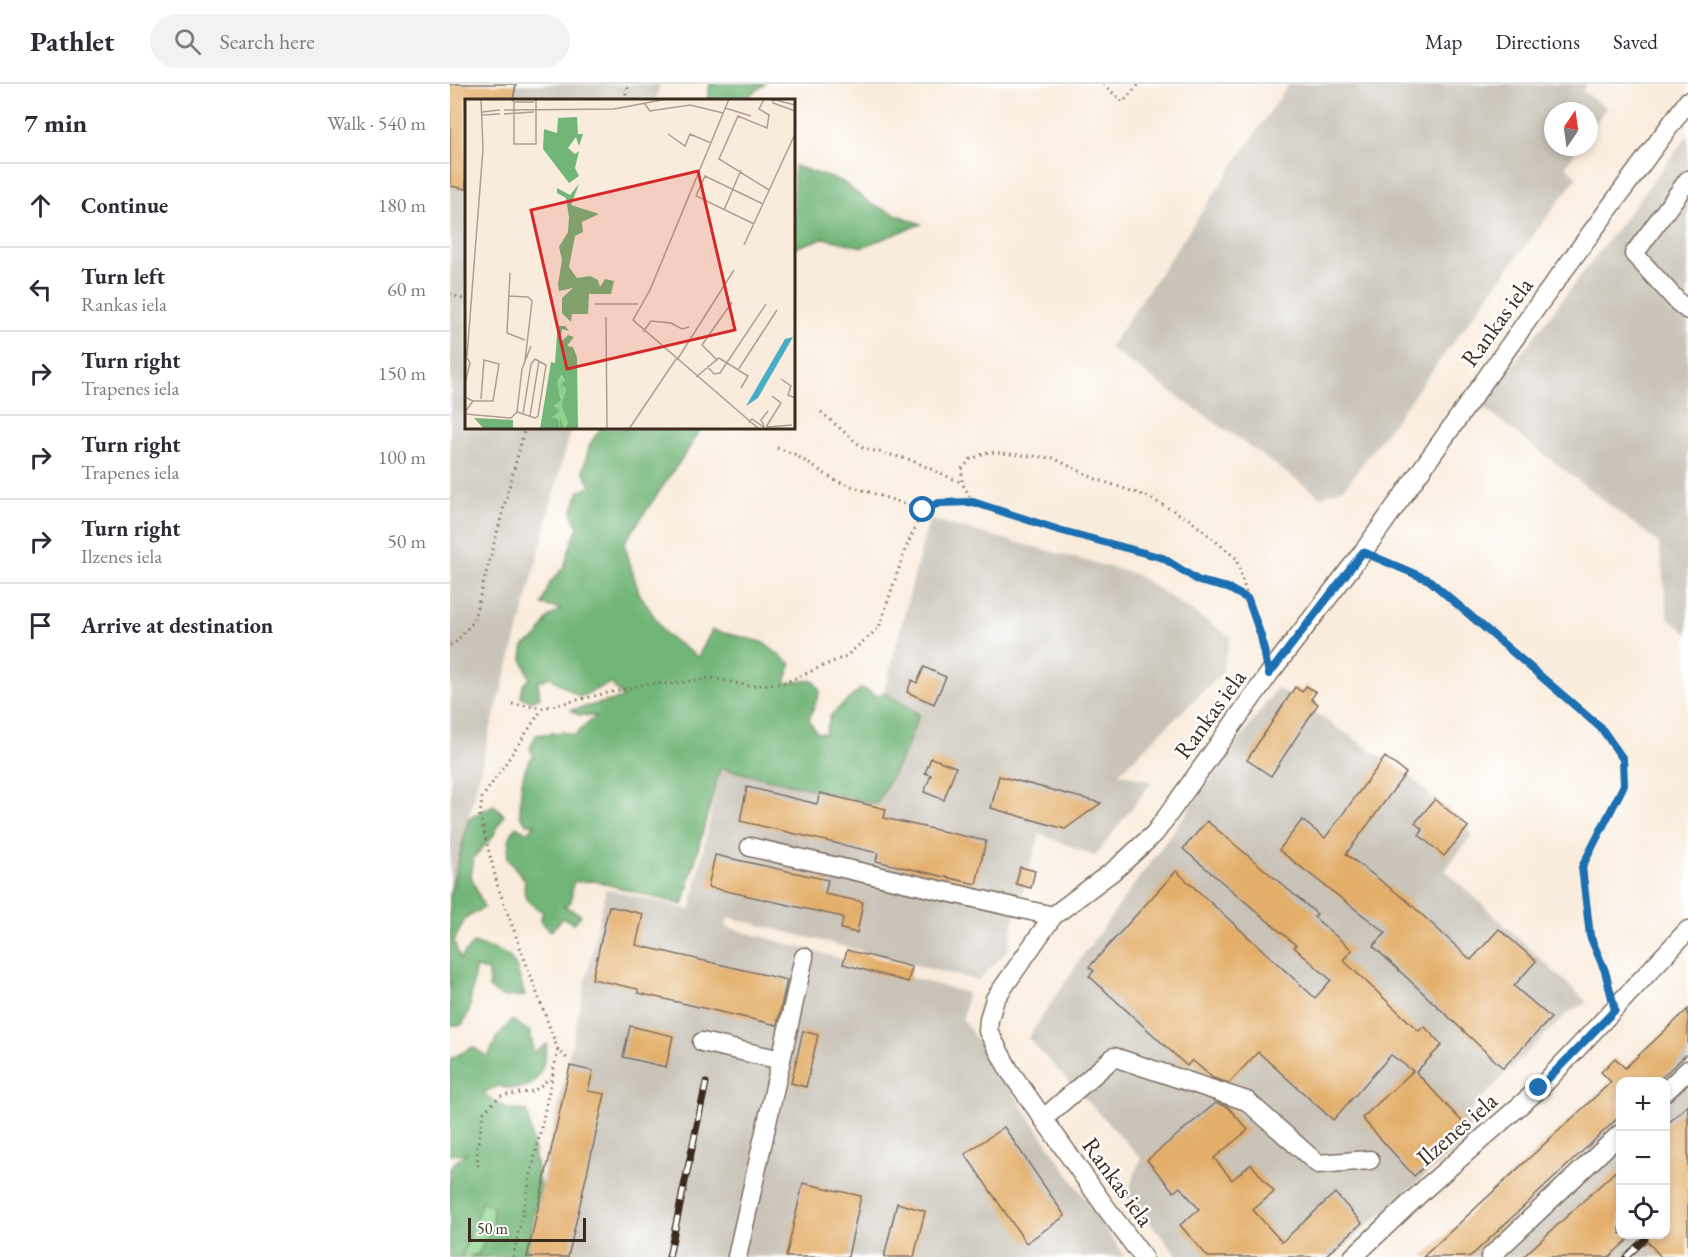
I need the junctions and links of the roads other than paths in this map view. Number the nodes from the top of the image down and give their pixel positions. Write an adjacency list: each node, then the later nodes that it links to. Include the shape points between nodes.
1 (1688, 101): 5 (street, Rankas iela, via 1155,833 1117,868)
2 (1688, 180): 3 (street, via 1634,254)
3 (1688, 310)
4 (750, 847): 5 (street)
5 (1053, 916): 12 (street, Rankas iela, via 995,999 988,1031)
6 (1688, 930): 17 (street, Ilzenes iela, via 1539,1088)
7 (804, 957): 9 (street)
8 (702, 1042): 9 (street)
9 (781, 1060): 15 (street)
10 (1688, 1070): 11 (street)
11 (1670, 1086)
12 (1043, 1119): 14 (street, via 1114,1057 1247,1101 1318,1164); 16 (street, Rankas iela)
13 (1616, 1138): 18 (street)
14 (1370, 1160)
15 (737, 1257)
16 (1143, 1257)
17 (1353, 1257)
18 (1490, 1257)

